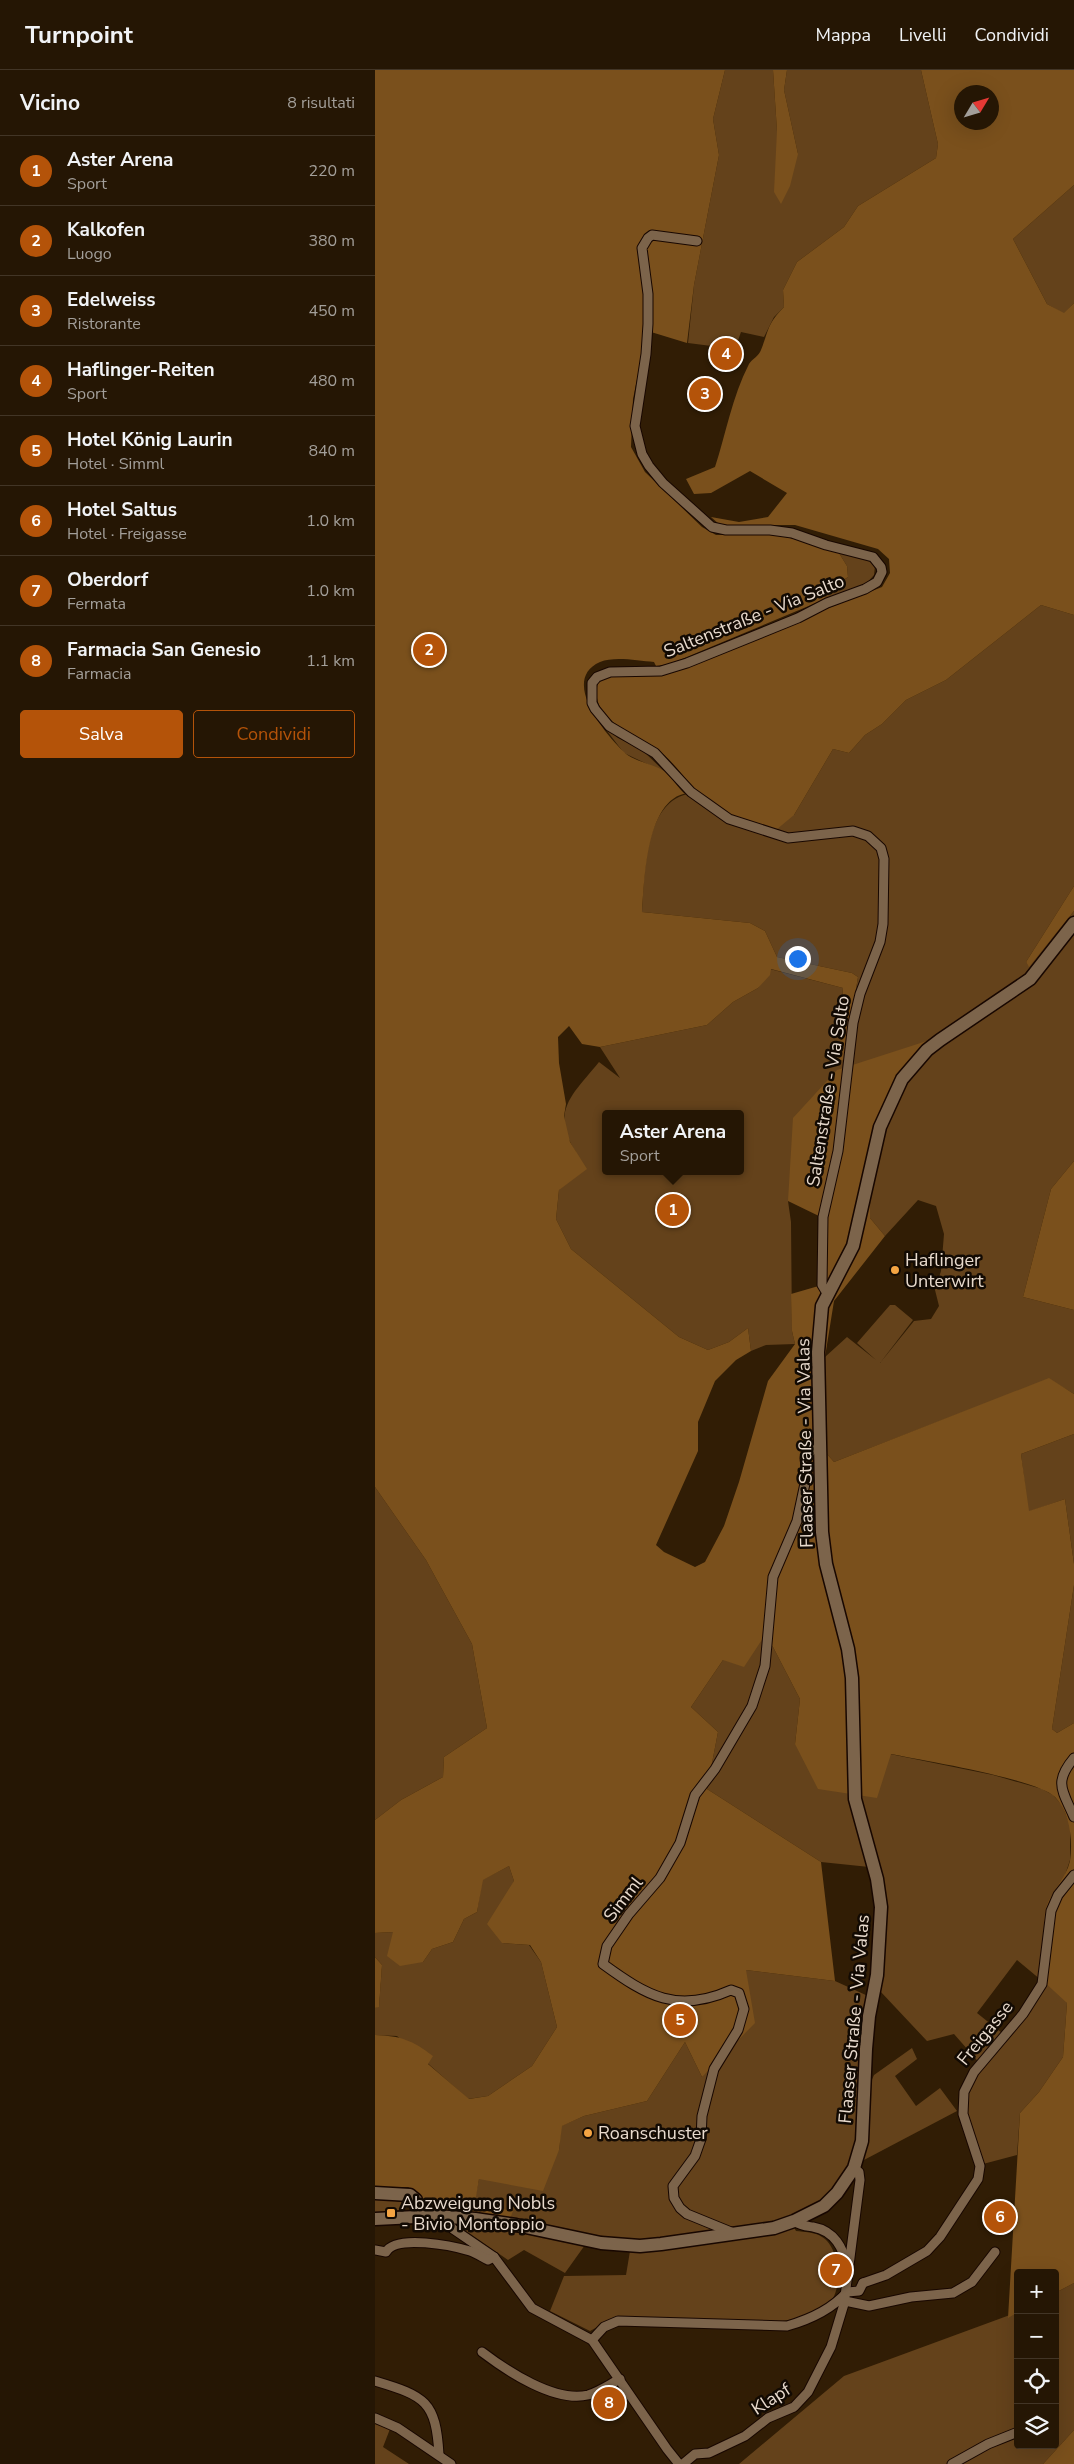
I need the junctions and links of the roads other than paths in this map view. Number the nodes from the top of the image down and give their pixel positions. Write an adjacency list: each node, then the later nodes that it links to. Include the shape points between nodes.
1 (697, 241): 3 (street, Saltenstraße - Via Salto, via 652,235 644,243 642,256 648,294 648,324 635,426 642,454 663,483 712,527 793,533 865,554 873,557 881,567 881,578 872,586 671,669 602,674 594,680 591,698 595,709 609,726 655,753 691,792 729,819 787,838 853,831 868,836 881,848 884,859 883,924 853,1023 838,1151 823,1217 822,1285)
2 (1074, 923): 3 (main road, Flaaser Straße - Via Valas, via 1030,979 939,1040 902,1079 880,1126 853,1246)
3 (828, 1295): 4 (main road, Flaaser Straße - Via Valas, via 822,1306 818,1352)
4 (821, 1447): 8 (main road, Flaaser Straße - Via Valas, via 822,1532 826,1564 852,1678 855,1799 877,1879 881,1907 877,1975 867,2041 862,2140); 14 (street, Simml, via 812,1450 805,1458 807,1474 797,1521 773,1577 765,1666 752,1706 715,1769 695,1795 680,1843 660,1878 607,1946 603,1964 630,1984 676,2002 711,1999 731,1990 739,1993 744,2009 738,2030 714,2069 702,2116 701,2139 695,2156 673,2186 674,2198 687,2214)
5 (1074, 1758): 6 (street, via 1062,1776 1061,1786)
6 (1074, 1817)
7 (1074, 1875): 19 (street, Freigasse, via 1058,1895 1051,1911 1042,1984 1023,2014 974,2072 964,2092 963,2114 980,2166 978,2179 940,2237 927,2251 886,2275)
8 (854, 2168): 13 (main road, Flaaser Straße - Via Valas, via 824,2206); 18 (street, Klapf, via 859,2172 860,2180)
9 (375, 2193): 10 (main road, via 410,2195 416,2200)
10 (417, 2216): 11 (main road, Flaaser Straße - Via Valas); 12 (main road, Flaaser Straße - Via Valas)
11 (448, 2216): 14 (main road, Flaaser Straße - Via Valas, via 516,2224 601,2243 639,2246); 17 (street, via 453,2229)
12 (375, 2219)
13 (794, 2221): 14 (main road, Flaaser Straße - Via Valas); 18 (street, via 803,2227 815,2227 831,2234 843,2250)
14 (736, 2234)
15 (375, 2250): 17 (street, via 386,2252 395,2244 417,2243 469,2251 488,2260)
16 (995, 2252): 20 (street, via 972,2282 953,2293 869,2306)
17 (494, 2257): 21 (street, via 532,2308)
18 (849, 2275): 19 (street); 20 (street, Klapf)
19 (863, 2283): 20 (street, Freigasse, via 859,2292)
20 (846, 2296): 21 (street, via 806,2320 787,2326 618,2321 604,2327); 29 (street, Klapf, via 831,2347 801,2401 791,2409 768,2418 745,2436 709,2452 695,2454)
21 (592, 2340): 23 (street)
22 (482, 2352): 23 (street, via 518,2377 573,2396 588,2395)
23 (620, 2379): 29 (street, via 667,2449)
24 (375, 2381): 27 (street, via 409,2391 423,2401 435,2421)
25 (375, 2418): 27 (street, via 398,2428)
26 (1014, 2434): 30 (street)
27 (439, 2455): 28 (street)
28 (451, 2464)
29 (681, 2464)
30 (953, 2464)

